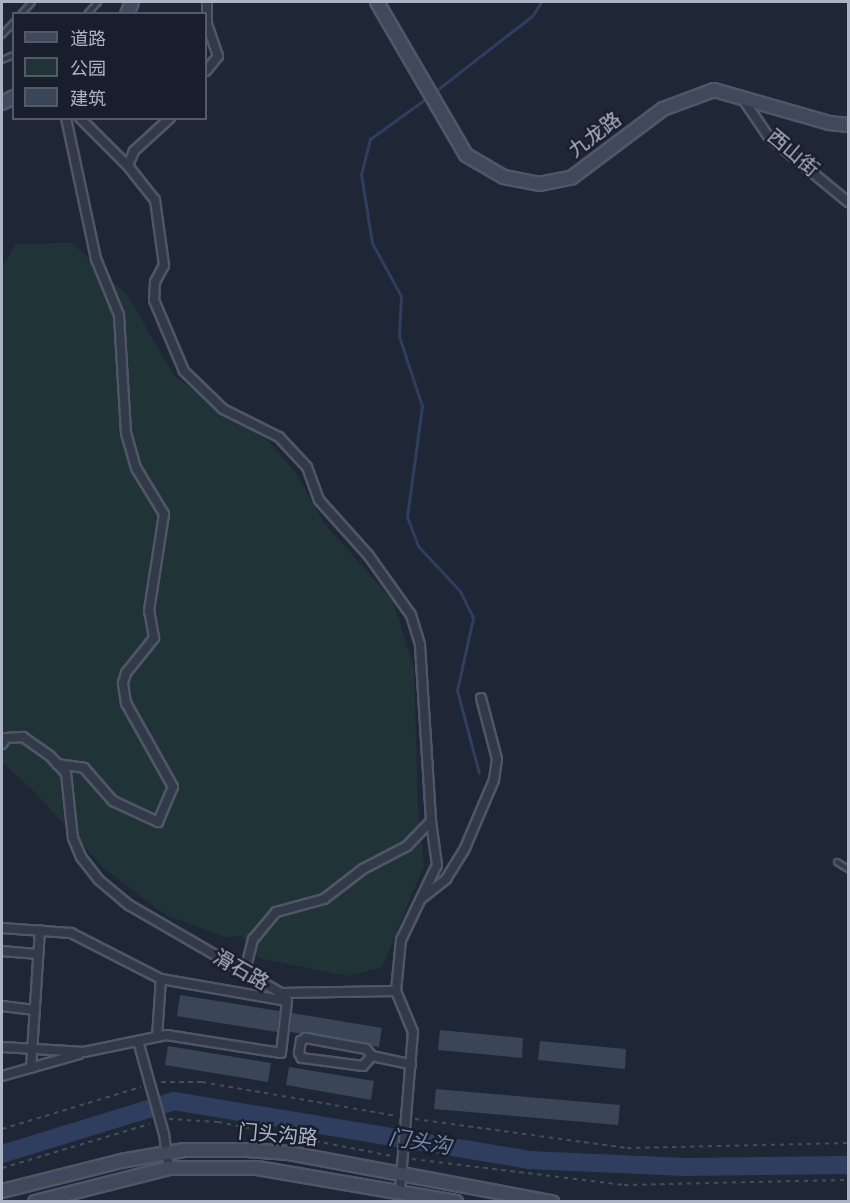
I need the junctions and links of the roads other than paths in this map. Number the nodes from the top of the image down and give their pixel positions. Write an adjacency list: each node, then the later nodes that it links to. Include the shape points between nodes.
1 (377, 2): 4 (main road, 九龙路, via 466,155 504,177 539,184 571,178 663,108 714,90)
2 (207, 24): 3 (street, via 218,56)
3 (207, 70)
4 (743, 99): 8 (main road, 九龙路); 10 (street, 西山街, via 768,136)
5 (66, 120): 13 (street, via 96,260 119,315 126,433 136,468 164,514 149,610 154,638 126,673 123,683 126,703 173,787 158,822 113,801 84,768)
6 (82, 120): 9 (street)
7 (168, 120): 9 (street, via 134,151)
8 (849, 125)
9 (128, 166): 14 (street, via 154,200 164,266 155,282 154,300 184,371 223,409 286,444 307,467 319,500 369,556 411,615 420,645)
10 (849, 202)
11 (481, 698): 17 (street, via 497,759 494,780 446,879)
12 (2, 744): 13 (street, 滑石路, via 6,738 23,737)
13 (57, 764): 22 (street, 滑石路, via 66,773 73,838 81,857 99,880 129,904)
14 (431, 821): 17 (street, via 436,865); 22 (street, via 407,846 363,869 324,899 276,912 253,939)
15 (837, 862): 16 (lane)
16 (849, 869)
17 (422, 898): 24 (street, via 401,940)
18 (2, 928): 19 (street)
19 (40, 930): 21 (street); 23 (street, via 79,936)
20 (2, 951): 21 (street)
21 (38, 954): 26 (street)
22 (245, 972): 24 (street, 滑石路, via 280,993)
23 (161, 979): 27 (street); 27 (street, via 287,1001 281,1053)
24 (396, 991): 33 (street, via 413,1032)
25 (2, 1006): 26 (street)
26 (35, 1010): 30 (street)
27 (158, 1037): 28 (street)
28 (138, 1041): 31 (street); 36 (street)
29 (2, 1047): 30 (street)
30 (32, 1048): 31 (street); 34 (street)
31 (84, 1052): 34 (street)
32 (372, 1056): 32 (street, via 366,1049 306,1038 299,1053 302,1058 363,1066); 33 (street)
33 (411, 1064): 38 (street)
34 (31, 1068): 35 (street)
35 (2, 1076)
36 (167, 1153): 37 (street); 38 (main road, 门头沟路, via 289,1153); 40 (main road, 门头沟路)
37 (169, 1168): 39 (main road, 门头沟路, via 257,1168); 41 (main road, 门头沟路)
38 (401, 1174): 39 (street); 43 (main road, 门头沟路)
39 (399, 1190): 42 (main road, 门头沟路)
40 (2, 1191)
41 (35, 1202)
42 (456, 1202)
43 (552, 1202)

